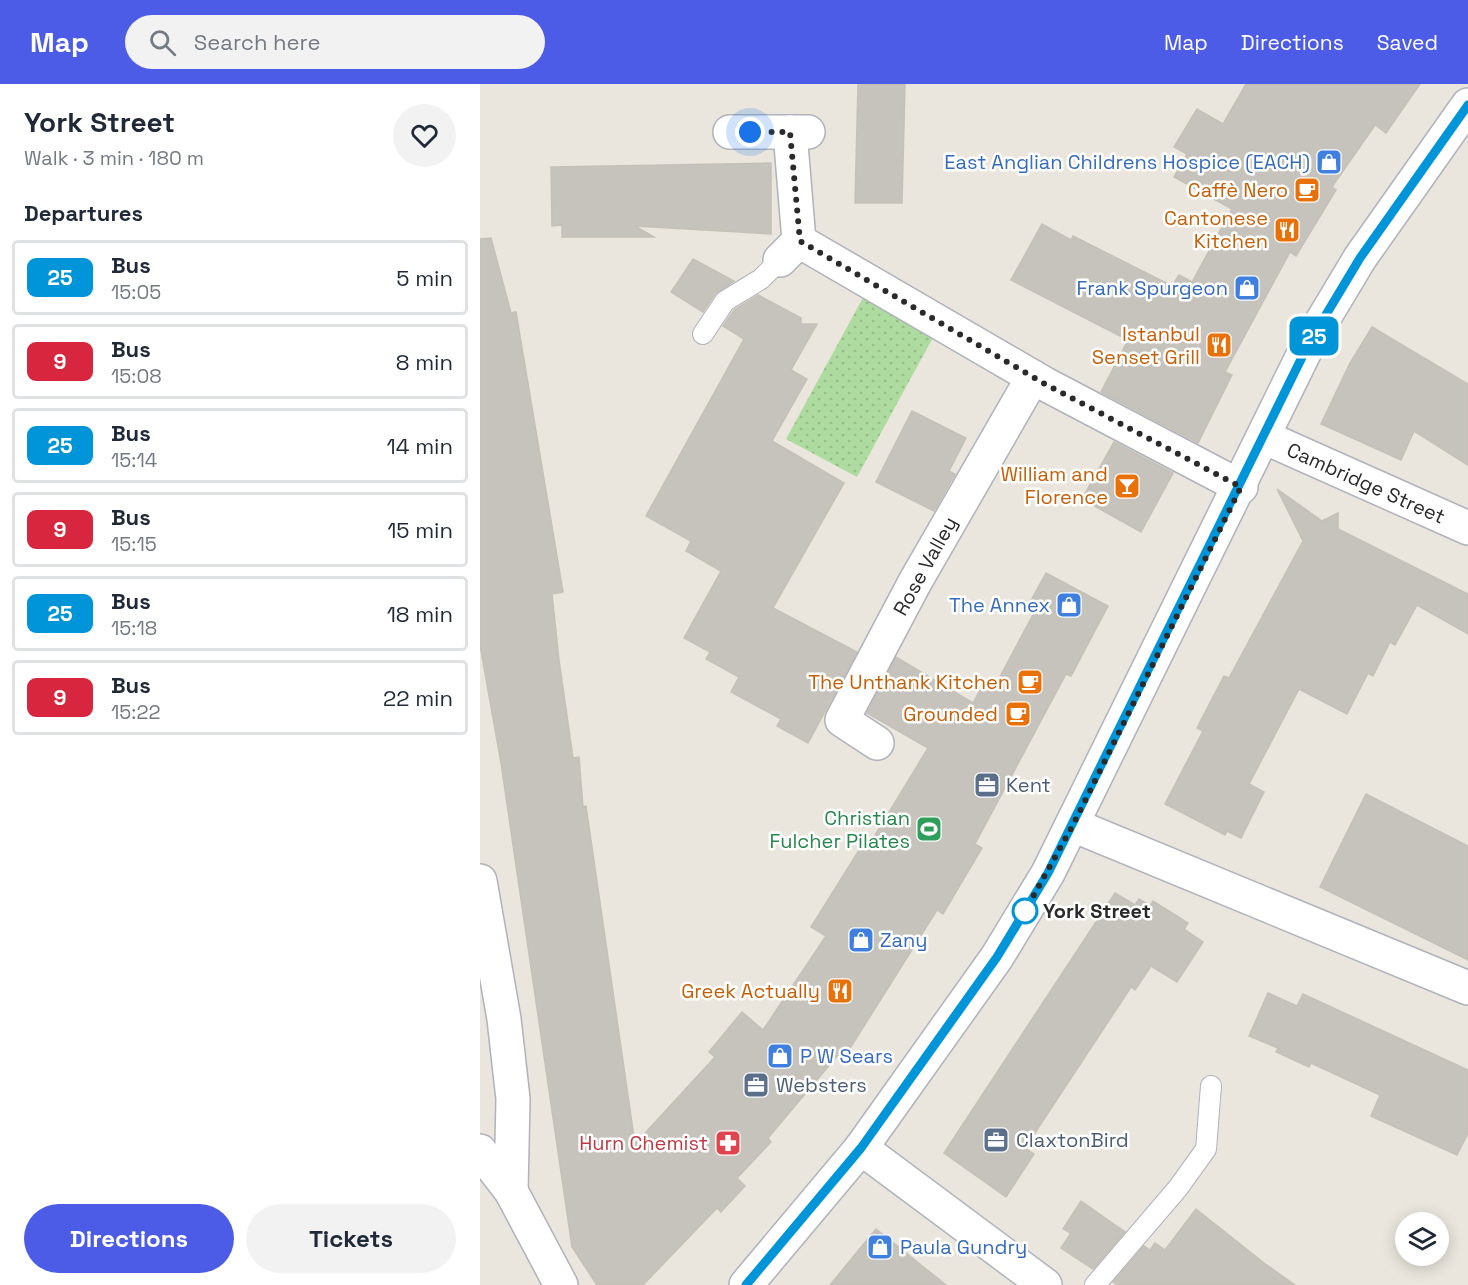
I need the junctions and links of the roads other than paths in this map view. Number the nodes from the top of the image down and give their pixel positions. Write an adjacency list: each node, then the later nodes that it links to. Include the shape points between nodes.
1 (1468, 105): 6 (street, via 1360,258 1309,343)
2 (730, 132): 3 (street, via 799,132)
3 (790, 250): 4 (lane, via 760,279 724,301); 5 (street)
4 (703, 334)
5 (1033, 377): 7 (street); 9 (street, Rose Valley, via 915,582 842,720)
6 (1264, 437): 7 (street); 8 (street, Cambridge Street)
7 (1241, 487): 10 (street)
8 (1468, 528)
9 (877, 743)
10 (1073, 825): 12 (street); 14 (street, via 997,957)
11 (480, 881): 16 (street, via 504,1019 513,1100)
12 (1468, 988)
13 (1211, 1086): 20 (lane, via 1206,1149)
14 (861, 1148): 18 (street); 19 (street)
15 (480, 1151): 16 (street)
16 (511, 1191): 17 (street)
17 (561, 1285)
18 (746, 1285)
19 (1045, 1285)
20 (1095, 1285)

